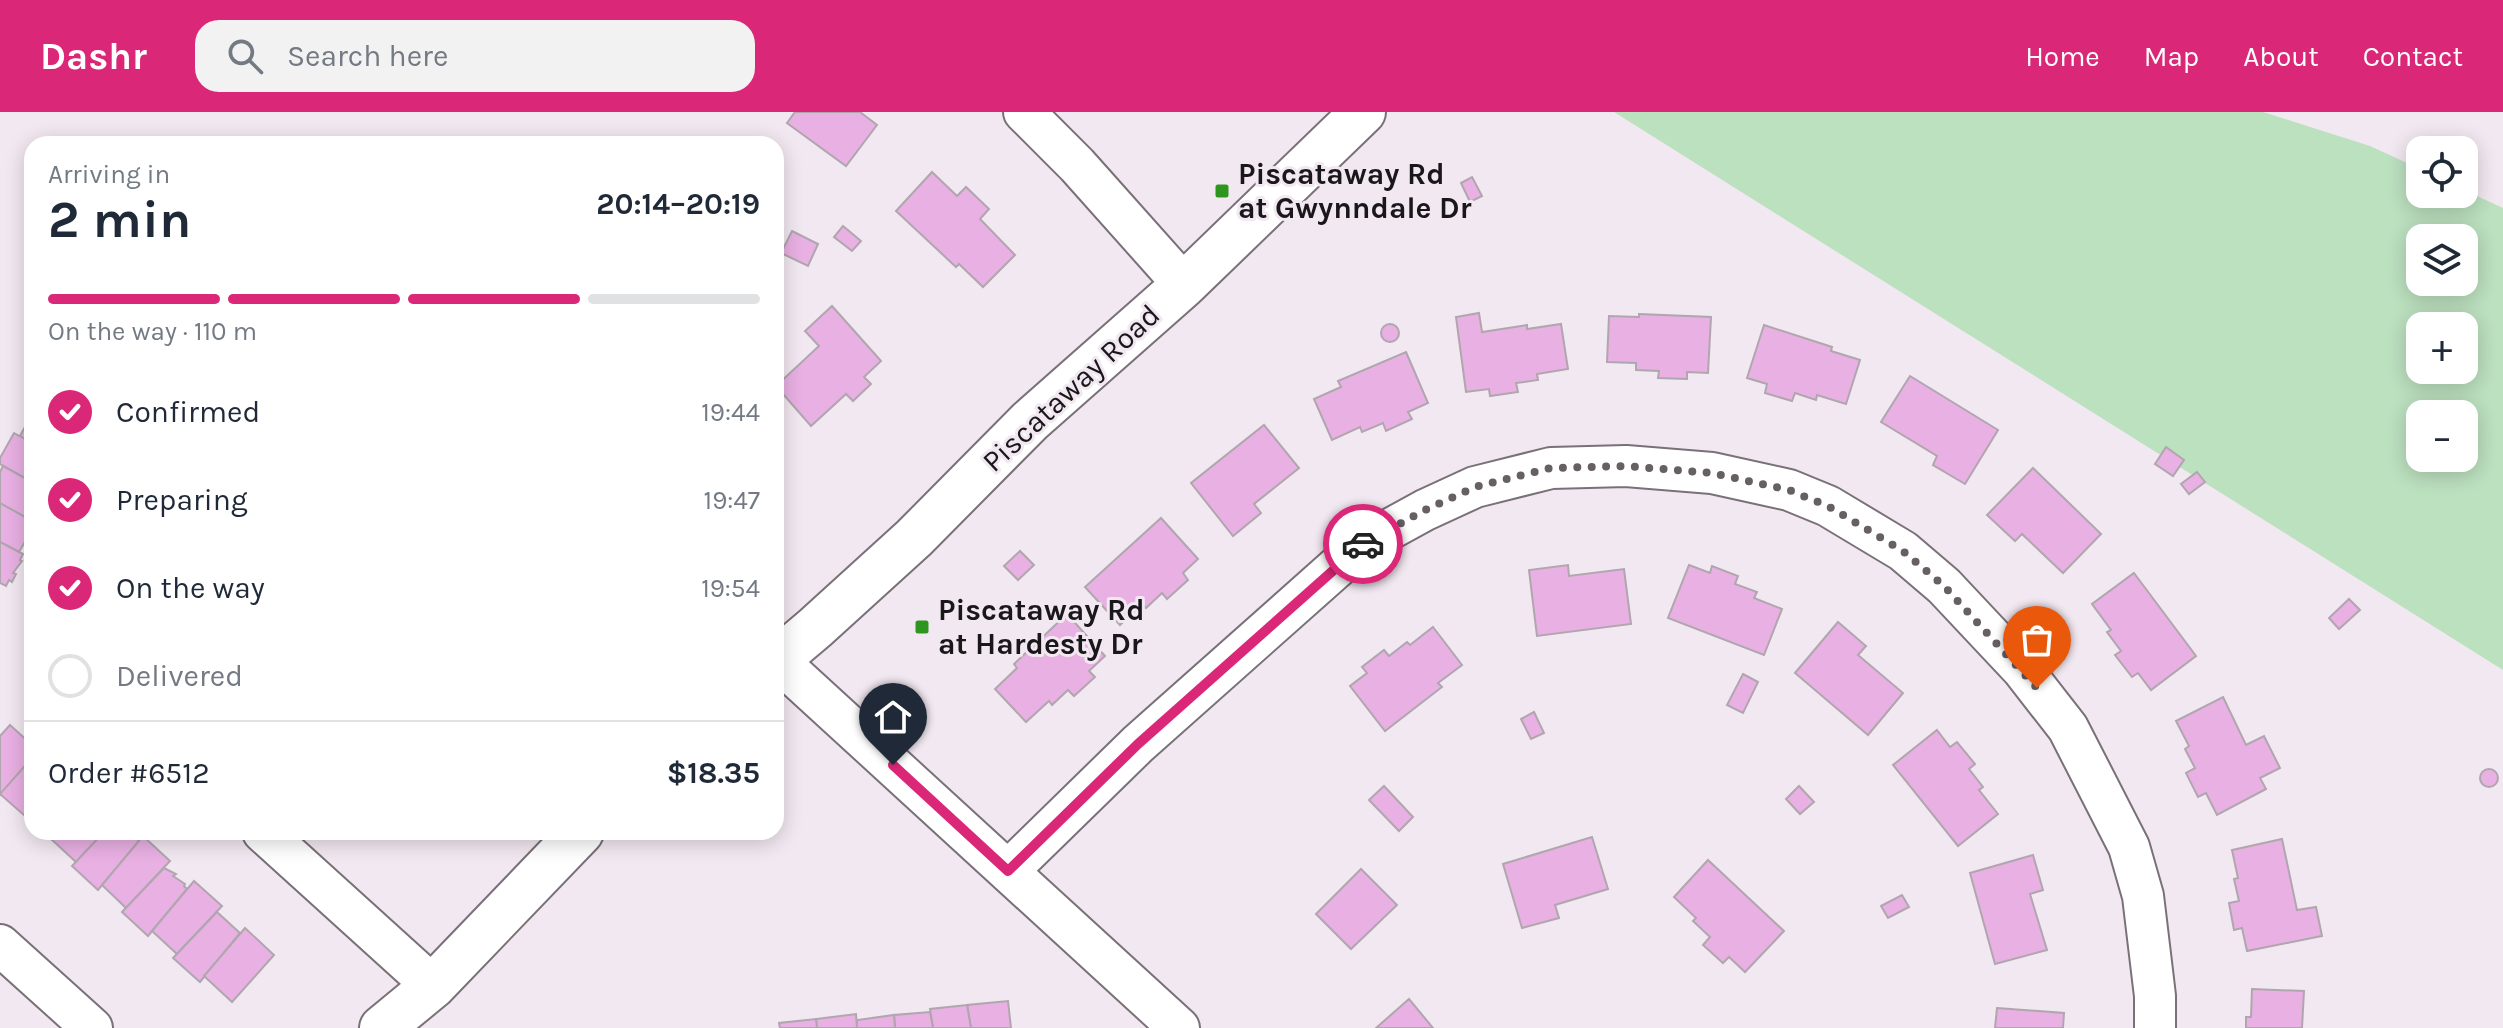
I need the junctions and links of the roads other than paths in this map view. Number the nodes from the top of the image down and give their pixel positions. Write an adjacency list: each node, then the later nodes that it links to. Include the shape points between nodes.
1 (1024, 112): 3 (street)
2 (1363, 112): 3 (main road, Piscataway Road)
3 (1184, 285): 4 (main road, Piscataway Road, via 1030,421 914,538)
4 (784, 653)
5 (784, 667): 8 (street)
6 (272, 840): 10 (street)
7 (573, 840): 10 (main road)
8 (1008, 871): 13 (street); 14 (street, via 1138,744 1363,544 1475,487 1551,468 1626,466 1712,473 1789,490 1828,506 1903,551 1944,586 2022,669 2068,728 2129,847 2143,896)
9 (0, 945): 11 (street)
10 (433, 986): 12 (main road)
11 (92, 1028)
12 (382, 1028)
13 (1179, 1028)
14 (2155, 1028)

